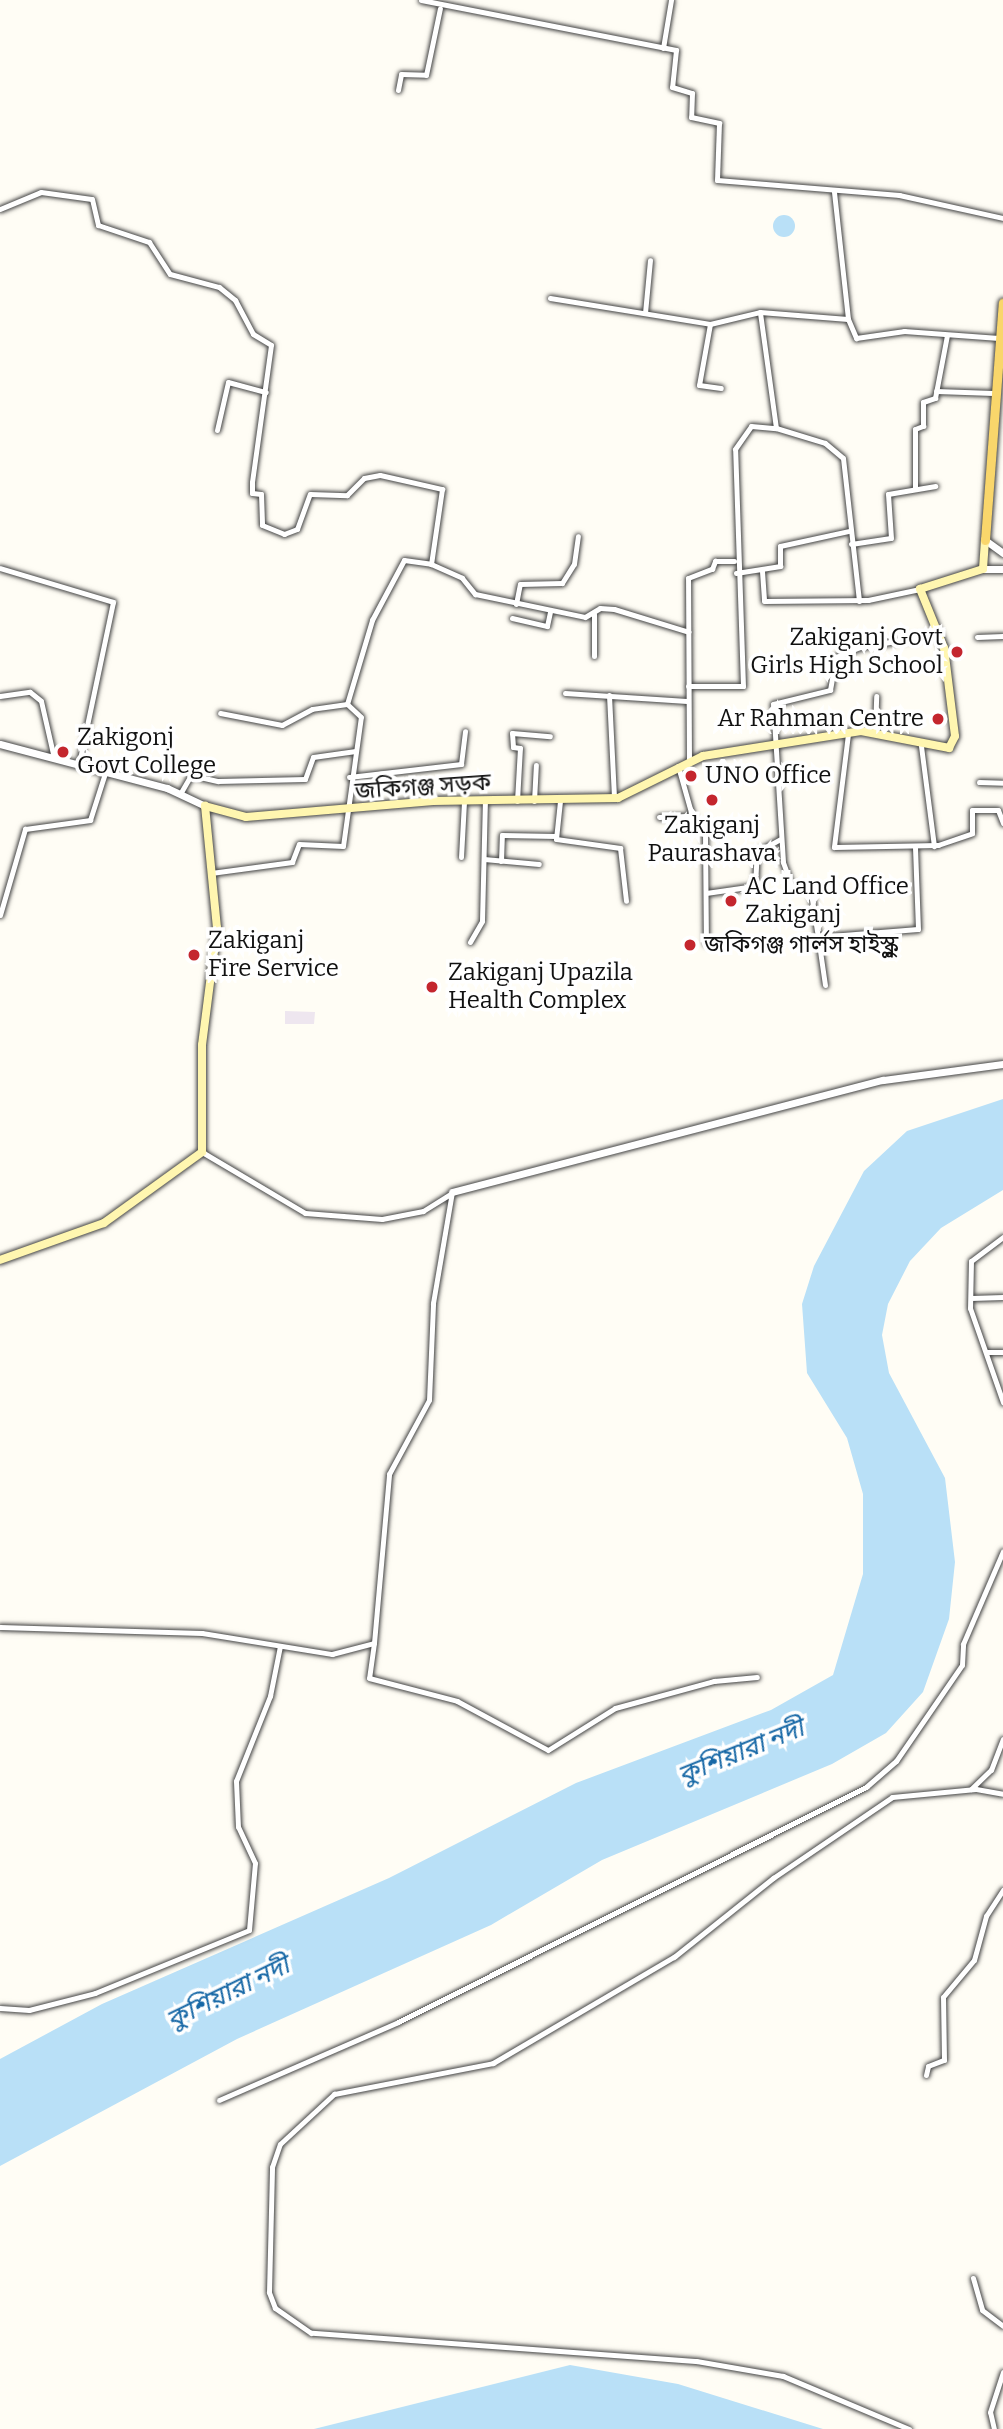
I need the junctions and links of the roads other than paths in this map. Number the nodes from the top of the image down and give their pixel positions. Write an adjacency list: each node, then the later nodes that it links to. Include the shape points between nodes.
1 (421, 0): 4 (street)
2 (671, 0): 6 (street)
3 (489, 3): 5 (street)
4 (440, 8): 5 (street, via 483,16); 7 (street, via 426,75 401,74)
5 (490, 10): 6 (street)
6 (663, 48): 8 (street, via 676,50 671,85 692,93 691,117 719,122 717,180)
7 (398, 90)
8 (834, 192): 10 (street, via 908,197); 16 (street)
9 (0, 209): 22 (street, via 41,192 92,199 99,225 149,242 170,274 219,287 235,300 253,334 271,345)
10 (1003, 218)
11 (650, 260): 15 (street)
12 (550, 298): 15 (street)
13 (1003, 303): 19 (main road)
14 (760, 312): 16 (street); 17 (street); 24 (street)
15 (645, 313): 17 (street)
16 (848, 319): 18 (street, via 856,338 904,331)
17 (710, 324): 20 (street, via 699,384)
18 (947, 335): 19 (street); 21 (street)
19 (999, 338): 23 (main road)
20 (721, 388)
21 (936, 391): 23 (street); 27 (street, via 935,398 923,402 923,426 915,429)
22 (266, 392): 25 (street, via 228,382); 34 (street, via 252,482 252,493 261,494 262,525 284,534 297,529 310,494 347,495 364,478 392,477 442,489)
23 (993, 393): 30 (main road)
24 (776, 428): 28 (street, via 837,448 843,458); 33 (street, via 751,426 735,449)
25 (217, 430)
26 (935, 486): 27 (street)
27 (915, 488): 31 (street, via 888,494 891,538)
28 (849, 531): 31 (street); 38 (street, via 780,546 780,566)
29 (578, 536): 42 (street, via 574,564 562,583 520,584)
30 (985, 540): 32 (street); 36 (main road)
31 (851, 544): 41 (street)
32 (1003, 552)
33 (734, 561): 39 (street); 46 (street, via 715,561 712,569 688,578)
34 (431, 564): 42 (street, via 463,578 475,594); 57 (street, via 404,560 372,620)
35 (0, 568): 69 (street, via 113,601)
36 (983, 569): 37 (street); 40 (main road)
37 (1003, 569)
38 (762, 571): 39 (street); 41 (street, via 764,601)
39 (736, 573): 51 (street, via 743,685)
40 (920, 589): 41 (street); 47 (main road)
41 (859, 601)
42 (516, 604): 43 (street)
43 (550, 612): 44 (street); 45 (street, via 547,626)
44 (594, 614): 46 (street, via 614,609); 50 (street)
45 (512, 618)
46 (689, 632): 51 (street)
47 (937, 634): 64 (street, via 870,643 836,657 830,690 773,704); 65 (main road, via 955,736 939,751)
48 (1003, 636): 49 (street)
49 (977, 637)
50 (594, 656)
51 (688, 686): 56 (street)
52 (565, 694): 53 (street)
53 (608, 695): 56 (street); 77 (street)
54 (0, 696): 67 (street, via 30,692 41,701)
55 (876, 696): 60 (street)
56 (687, 701): 68 (street)
57 (347, 704): 58 (street, via 312,709 282,725); 66 (street, via 361,717)
58 (220, 713)
59 (465, 731): 73 (street, via 461,764)
60 (876, 731): 61 (main road, জকিগঞ্জ সড়ক); 65 (main road, জকিগঞ্জ সড়ক)
61 (848, 734): 64 (main road, জকিগঞ্জ সড়ক); 91 (street, via 834,847)
62 (550, 736): 80 (street, via 512,733 513,747 520,748)
63 (0, 744): 67 (street)
64 (775, 745): 68 (main road, জকিগঞ্জ সড়ক); 89 (street)
65 (921, 746): 90 (street)
66 (356, 751): 73 (street); 76 (street, via 313,757 305,779 218,781 191,775)
67 (54, 758): 69 (street)
68 (688, 761): 71 (main road, জকিগঞ্জ সড়ক)
69 (79, 763): 72 (street)
70 (536, 765): 81 (street)
71 (678, 766): 77 (main road, জকিগঞ্জ সড়ক); 85 (street)
72 (106, 770): 76 (street); 99 (street, via 90,820 25,829)
73 (349, 777): 84 (street)
74 (979, 782): 75 (street)
75 (1003, 783)
76 (180, 794): 83 (street)
77 (614, 799): 82 (main road, জকিগঞ্জ সড়ক)
78 (464, 801): 79 (main road, জকিগঞ্জ সড়ক); 84 (main road, জকিগঞ্জ সড়ক); 92 (street)
79 (485, 801): 80 (main road, জকিগঞ্জ সড়ক); 93 (street)
80 (517, 801): 81 (main road, জকিগঞ্জ সড়ক)
81 (534, 801): 82 (main road, জকিগঞ্জ সড়ক)
82 (560, 801): 88 (street)
83 (205, 806): 84 (main road, জকিগঞ্জ সড়ক, via 246,817); 96 (main road)
84 (348, 811): 96 (street, via 338,849 299,844 292,862)
85 (693, 816): 86 (street); 97 (street, via 705,834)
86 (659, 817)
87 (1003, 823): 90 (street, via 998,810 972,810 972,833)
88 (556, 836): 94 (street, via 502,835); 98 (street, via 620,848)
89 (780, 839): 97 (street, via 757,852 755,886); 100 (street, via 792,887 810,887)
90 (934, 846): 91 (street)
91 (915, 847): 100 (street, via 918,929)
92 (461, 857)
93 (484, 859): 94 (street); 101 (street, via 482,920)
94 (501, 860): 95 (street)
95 (539, 864)
96 (211, 873): 105 (main road, via 217,928 202,1045)
97 (706, 893): 102 (street)
98 (626, 901)
99 (0, 915)
100 (818, 936): 103 (street)
101 (470, 942)
102 (706, 943)
103 (825, 985)
104 (1003, 1064): 106 (street, via 883,1080)
105 (202, 1152): 106 (street, via 228,1162 289,1208 316,1215 409,1215); 108 (main road, via 104,1223)
106 (452, 1192): 116 (street, via 433,1303 429,1400 389,1474)
107 (1003, 1237): 110 (street, via 971,1261)
108 (0, 1260)
109 (1003, 1297): 110 (street)
110 (971, 1298): 111 (street)
111 (987, 1352): 112 (street); 113 (street)
112 (1003, 1352)
113 (1003, 1402)
114 (1003, 1551): 125 (street, via 963,1644 962,1665 896,1761 866,1787 386,2028)
115 (0, 1627): 117 (street, via 202,1633)
116 (374, 1643): 117 (street, via 332,1654); 118 (street, via 369,1678 441,1695 548,1750 615,1708 714,1681)
117 (280, 1646): 123 (street, via 270,1696 236,1781 238,1827 255,1863 249,1930 95,1993 29,2010)
118 (757, 1677)
119 (1003, 1739): 120 (street, via 991,1770)
120 (971, 1789): 121 (street); 129 (street, via 892,1797 867,1811 674,1957 493,2063 334,2094 280,2144 272,2167 269,2292 275,2308 310,2333 696,2361 783,2376)
121 (1003, 1794)
122 (1003, 1889): 124 (street, via 986,1916 974,1960 943,1997 944,2060 928,2066)
123 (0, 2008)
124 (926, 2075)
125 (219, 2100)
126 (974, 2277): 127 (street, via 982,2310)
127 (1003, 2326)
128 (1003, 2372): 130 (street, via 990,2412)
129 (909, 2429)
130 (994, 2429)

